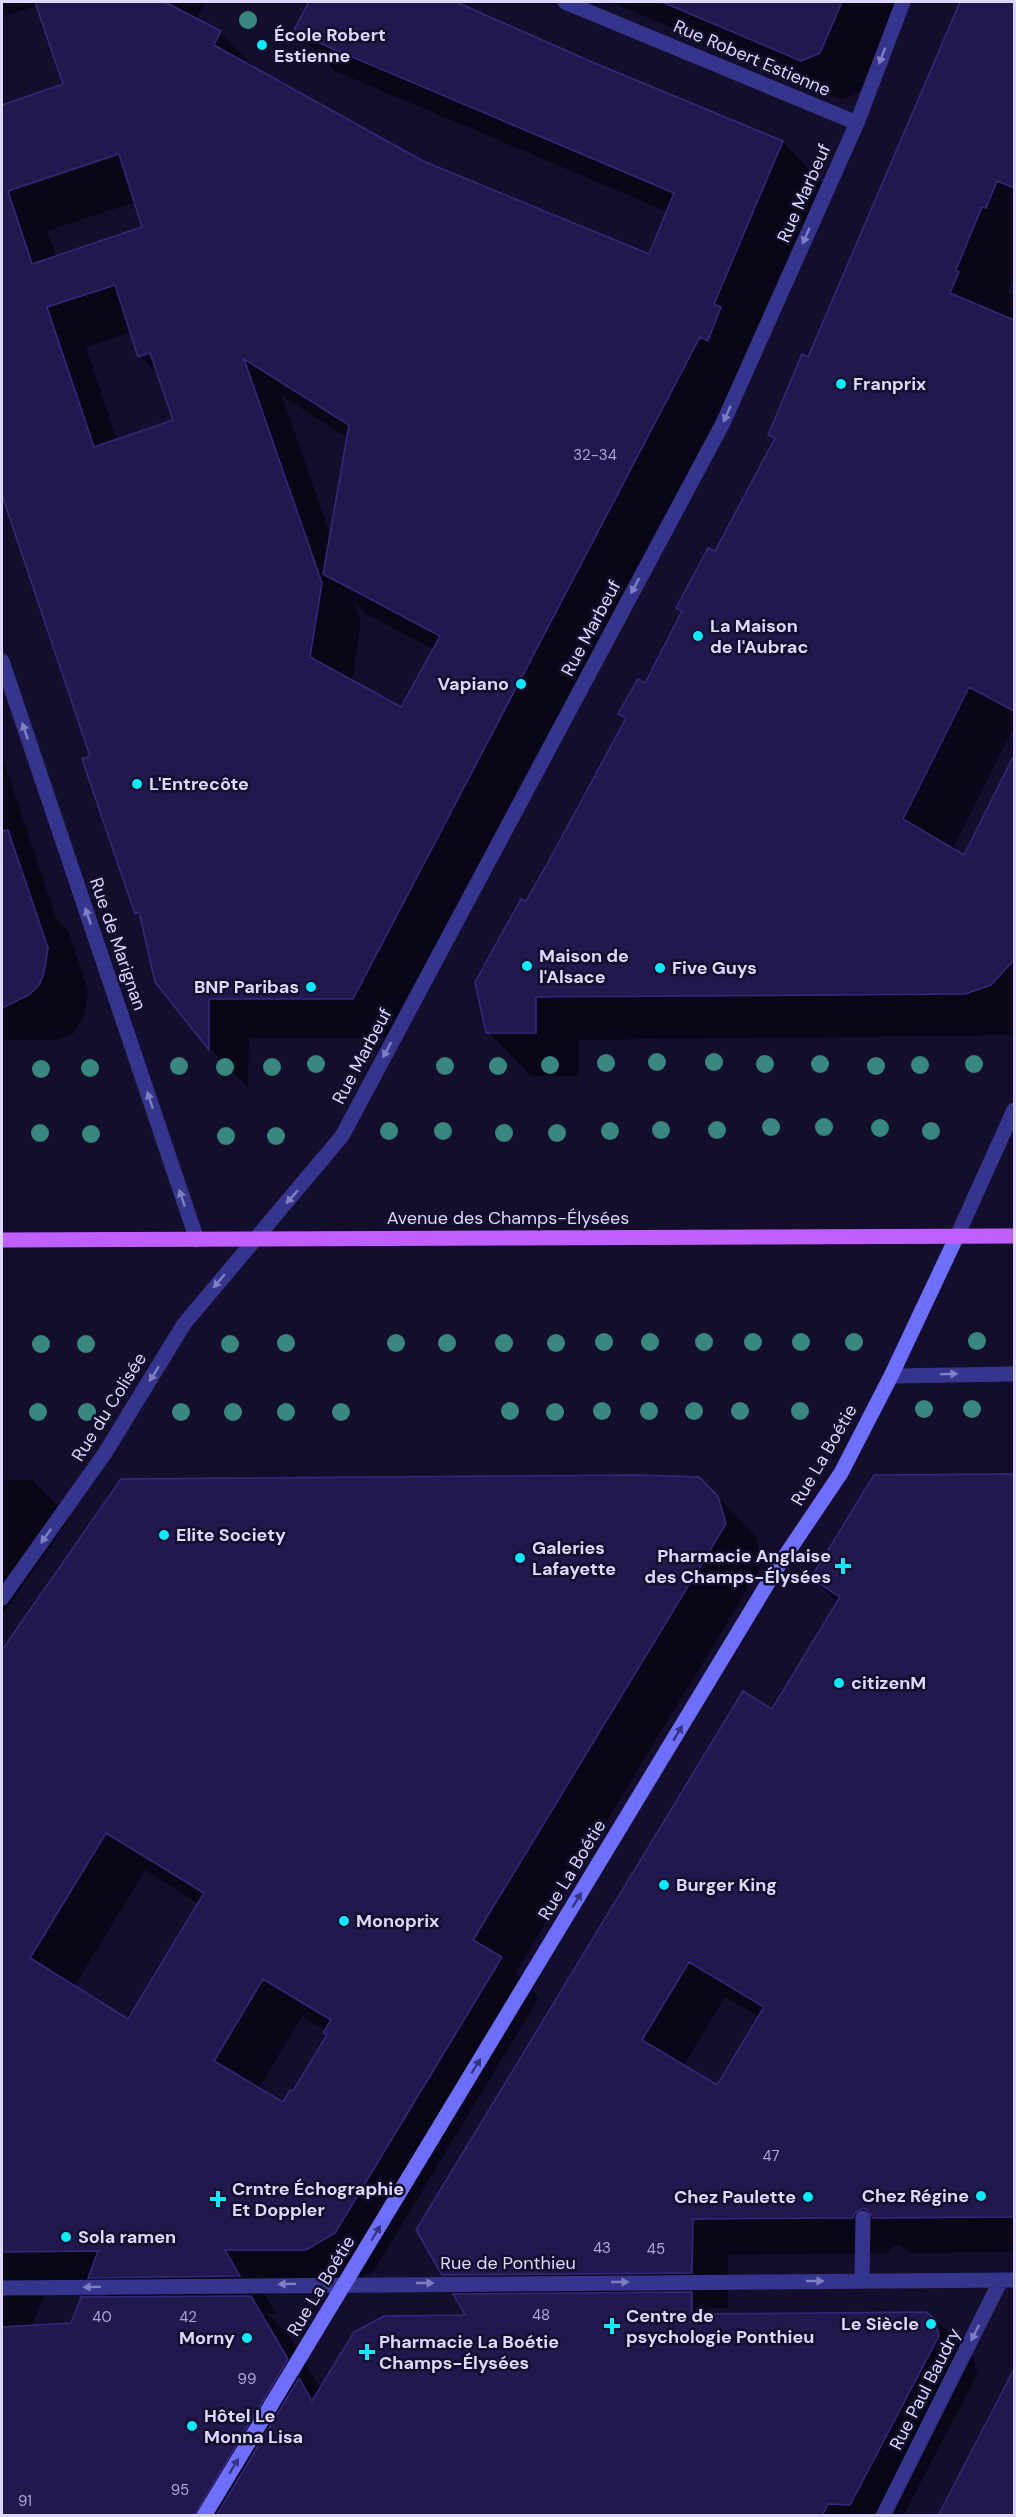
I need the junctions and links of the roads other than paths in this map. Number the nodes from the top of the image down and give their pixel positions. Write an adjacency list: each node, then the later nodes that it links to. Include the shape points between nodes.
1 (565, 2): 3 (street, Rue Robert Estienne)
2 (903, 2): 3 (street, Rue Marbeuf, one-way to 3)
3 (857, 123): 8 (street, Rue Marbeuf, one-way to 8, via 723,423 342,1136)
4 (2, 661): 10 (street, Rue de Marignan, one-way to 4)
5 (1014, 1110): 6 (street)
6 (957, 1236): 7 (main road, Avenue des Champs-Élysées); 8 (main road, Avenue des Champs-Élysées); 12 (street, Rue La Boétie)
7 (1014, 1236)
8 (255, 1239): 10 (main road, Avenue des Champs-Élysées); 13 (street, Rue du Colisée, one-way to 13, via 184,1324 105,1454)
9 (2, 1240): 10 (main road, Avenue des Champs-Élysées)
10 (196, 1240)
11 (1014, 1374): 12 (street, one-way to 11)
12 (891, 1376): 17 (street, Rue La Boétie, one-way to 12, via 777,1568 841,1473)
13 (2, 1598)
14 (863, 2218): 15 (street)
15 (862, 2280): 16 (street, Rue de Ponthieu); 17 (street, Rue de Ponthieu, one-way to 15)
16 (1008, 2280): 20 (street, Rue Paul Baudry, one-way to 20)
17 (345, 2283): 18 (street, Rue de Ponthieu, one-way to 18); 19 (street, Rue La Boétie, one-way to 17)
18 (2, 2288)
19 (204, 2516)
20 (883, 2516)

